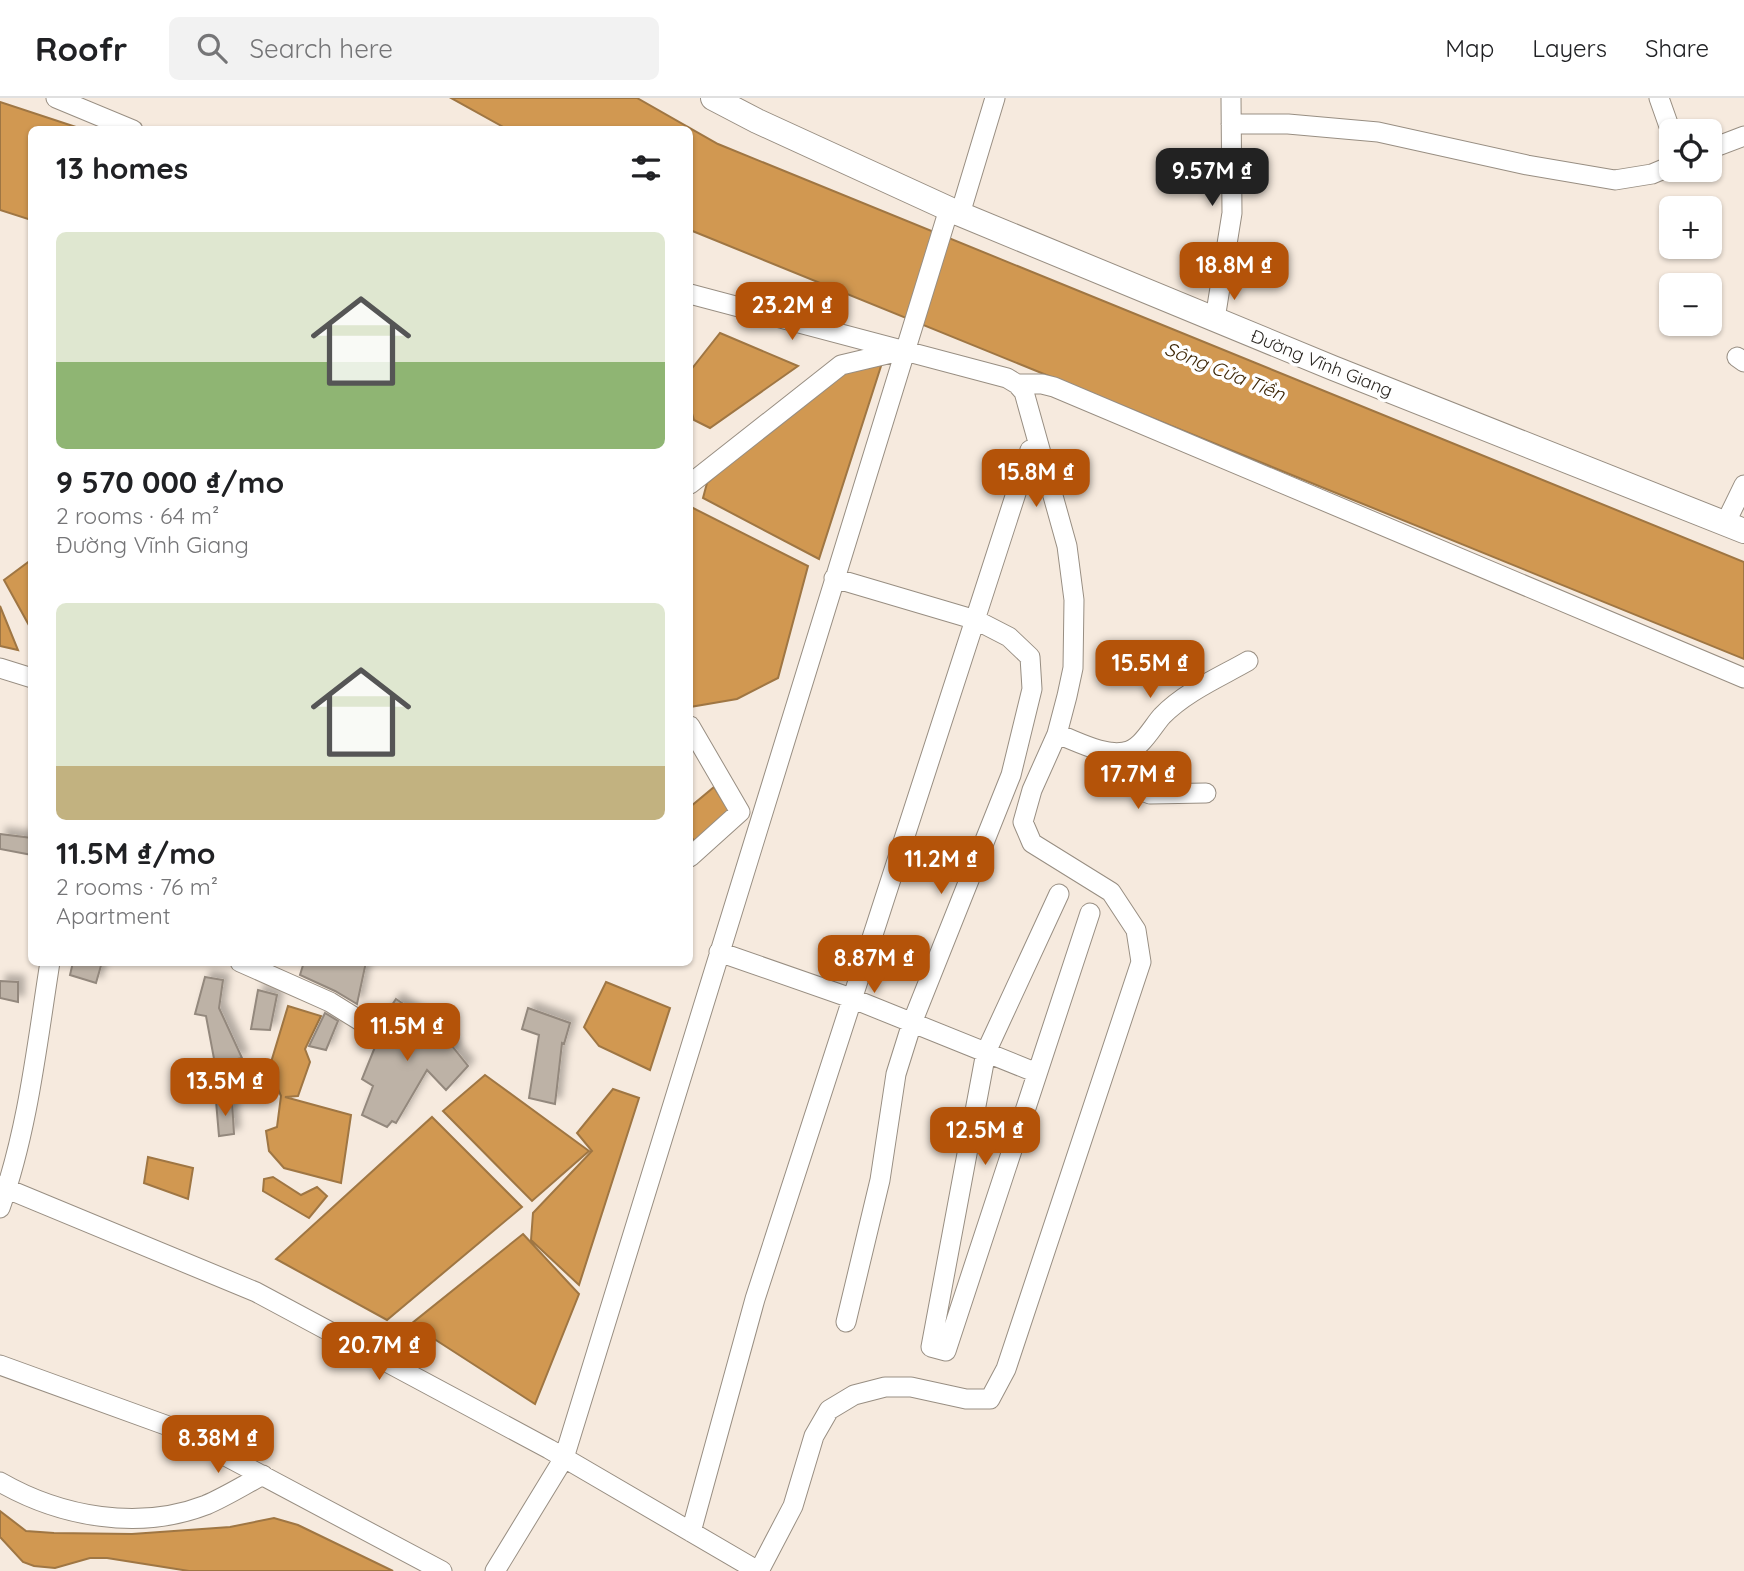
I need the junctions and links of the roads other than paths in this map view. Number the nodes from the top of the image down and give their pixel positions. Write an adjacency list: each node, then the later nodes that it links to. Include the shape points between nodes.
1 (56, 98): 8 (street)
2 (713, 98): 12 (street, Đường Vĩnh Giang)
3 (995, 98): 12 (street)
4 (1231, 98): 7 (street)
5 (1659, 98): 6 (street)
6 (1666, 119)
7 (1231, 124): 11 (street, via 1378,132 1615,180); 14 (street, via 1231,234)
8 (123, 126)
9 (1744, 136): 10 (street)
10 (1722, 144)
11 (1659, 171)
12 (950, 218): 14 (street, Đường Vĩnh Giang); 15 (street)
13 (693, 295): 15 (street)
14 (1215, 319): 20 (street, Đường Vĩnh Giang)
15 (907, 342): 16 (street); 18 (street, via 842,365); 21 (street)
16 (1017, 384): 26 (street, via 1055,387); 27 (street, via 1028,401 1071,572 1073,668)
17 (1030, 450): 22 (street)
18 (693, 482)
19 (1744, 485): 20 (street)
20 (1735, 528)
21 (834, 578): 22 (street); 34 (street)
22 (976, 620): 37 (street); 38 (street, via 1009,637 1030,657 1032,689 1011,775)
23 (1248, 661): 29 (street, via 1177,704 1131,750)
24 (0, 668): 25 (street)
25 (28, 677)
26 (1744, 678)
27 (1057, 734): 29 (street); 52 (street, via 1023,822 1032,843 1111,892 1136,930 1141,962 1006,1369 990,1399 885,1387 855,1395 829,1410 814,1436 793,1506)
28 (693, 735): 31 (street, via 740,812)
29 (1109, 751): 30 (street, via 1139,790 1150,794)
30 (1206, 793)
31 (693, 854)
32 (1059, 894): 40 (street)
33 (1090, 913): 41 (street)
34 (719, 951): 37 (street); 46 (street)
35 (49, 966): 42 (street, via 26,1107)
36 (249, 966): 39 (street, via 330,1002)
37 (851, 998): 38 (street); 49 (street, via 755,1299)
38 (912, 1023): 40 (street); 44 (street, via 896,1074 880,1180)
39 (375, 1030)
40 (986, 1052): 41 (street); 41 (street, via 931,1347 946,1351)
41 (1037, 1073)
42 (4, 1187): 43 (street); 46 (street, via 256,1292)
43 (0, 1208)
44 (846, 1322)
45 (0, 1365): 47 (street, via 171,1427)
46 (564, 1458): 49 (street); 51 (street)
47 (263, 1475): 48 (street, via 206,1505 157,1519 104,1518 47,1505); 50 (street)
48 (0, 1482)
49 (691, 1532): 52 (street)
50 (442, 1571)
51 (495, 1571)
52 (759, 1571)

